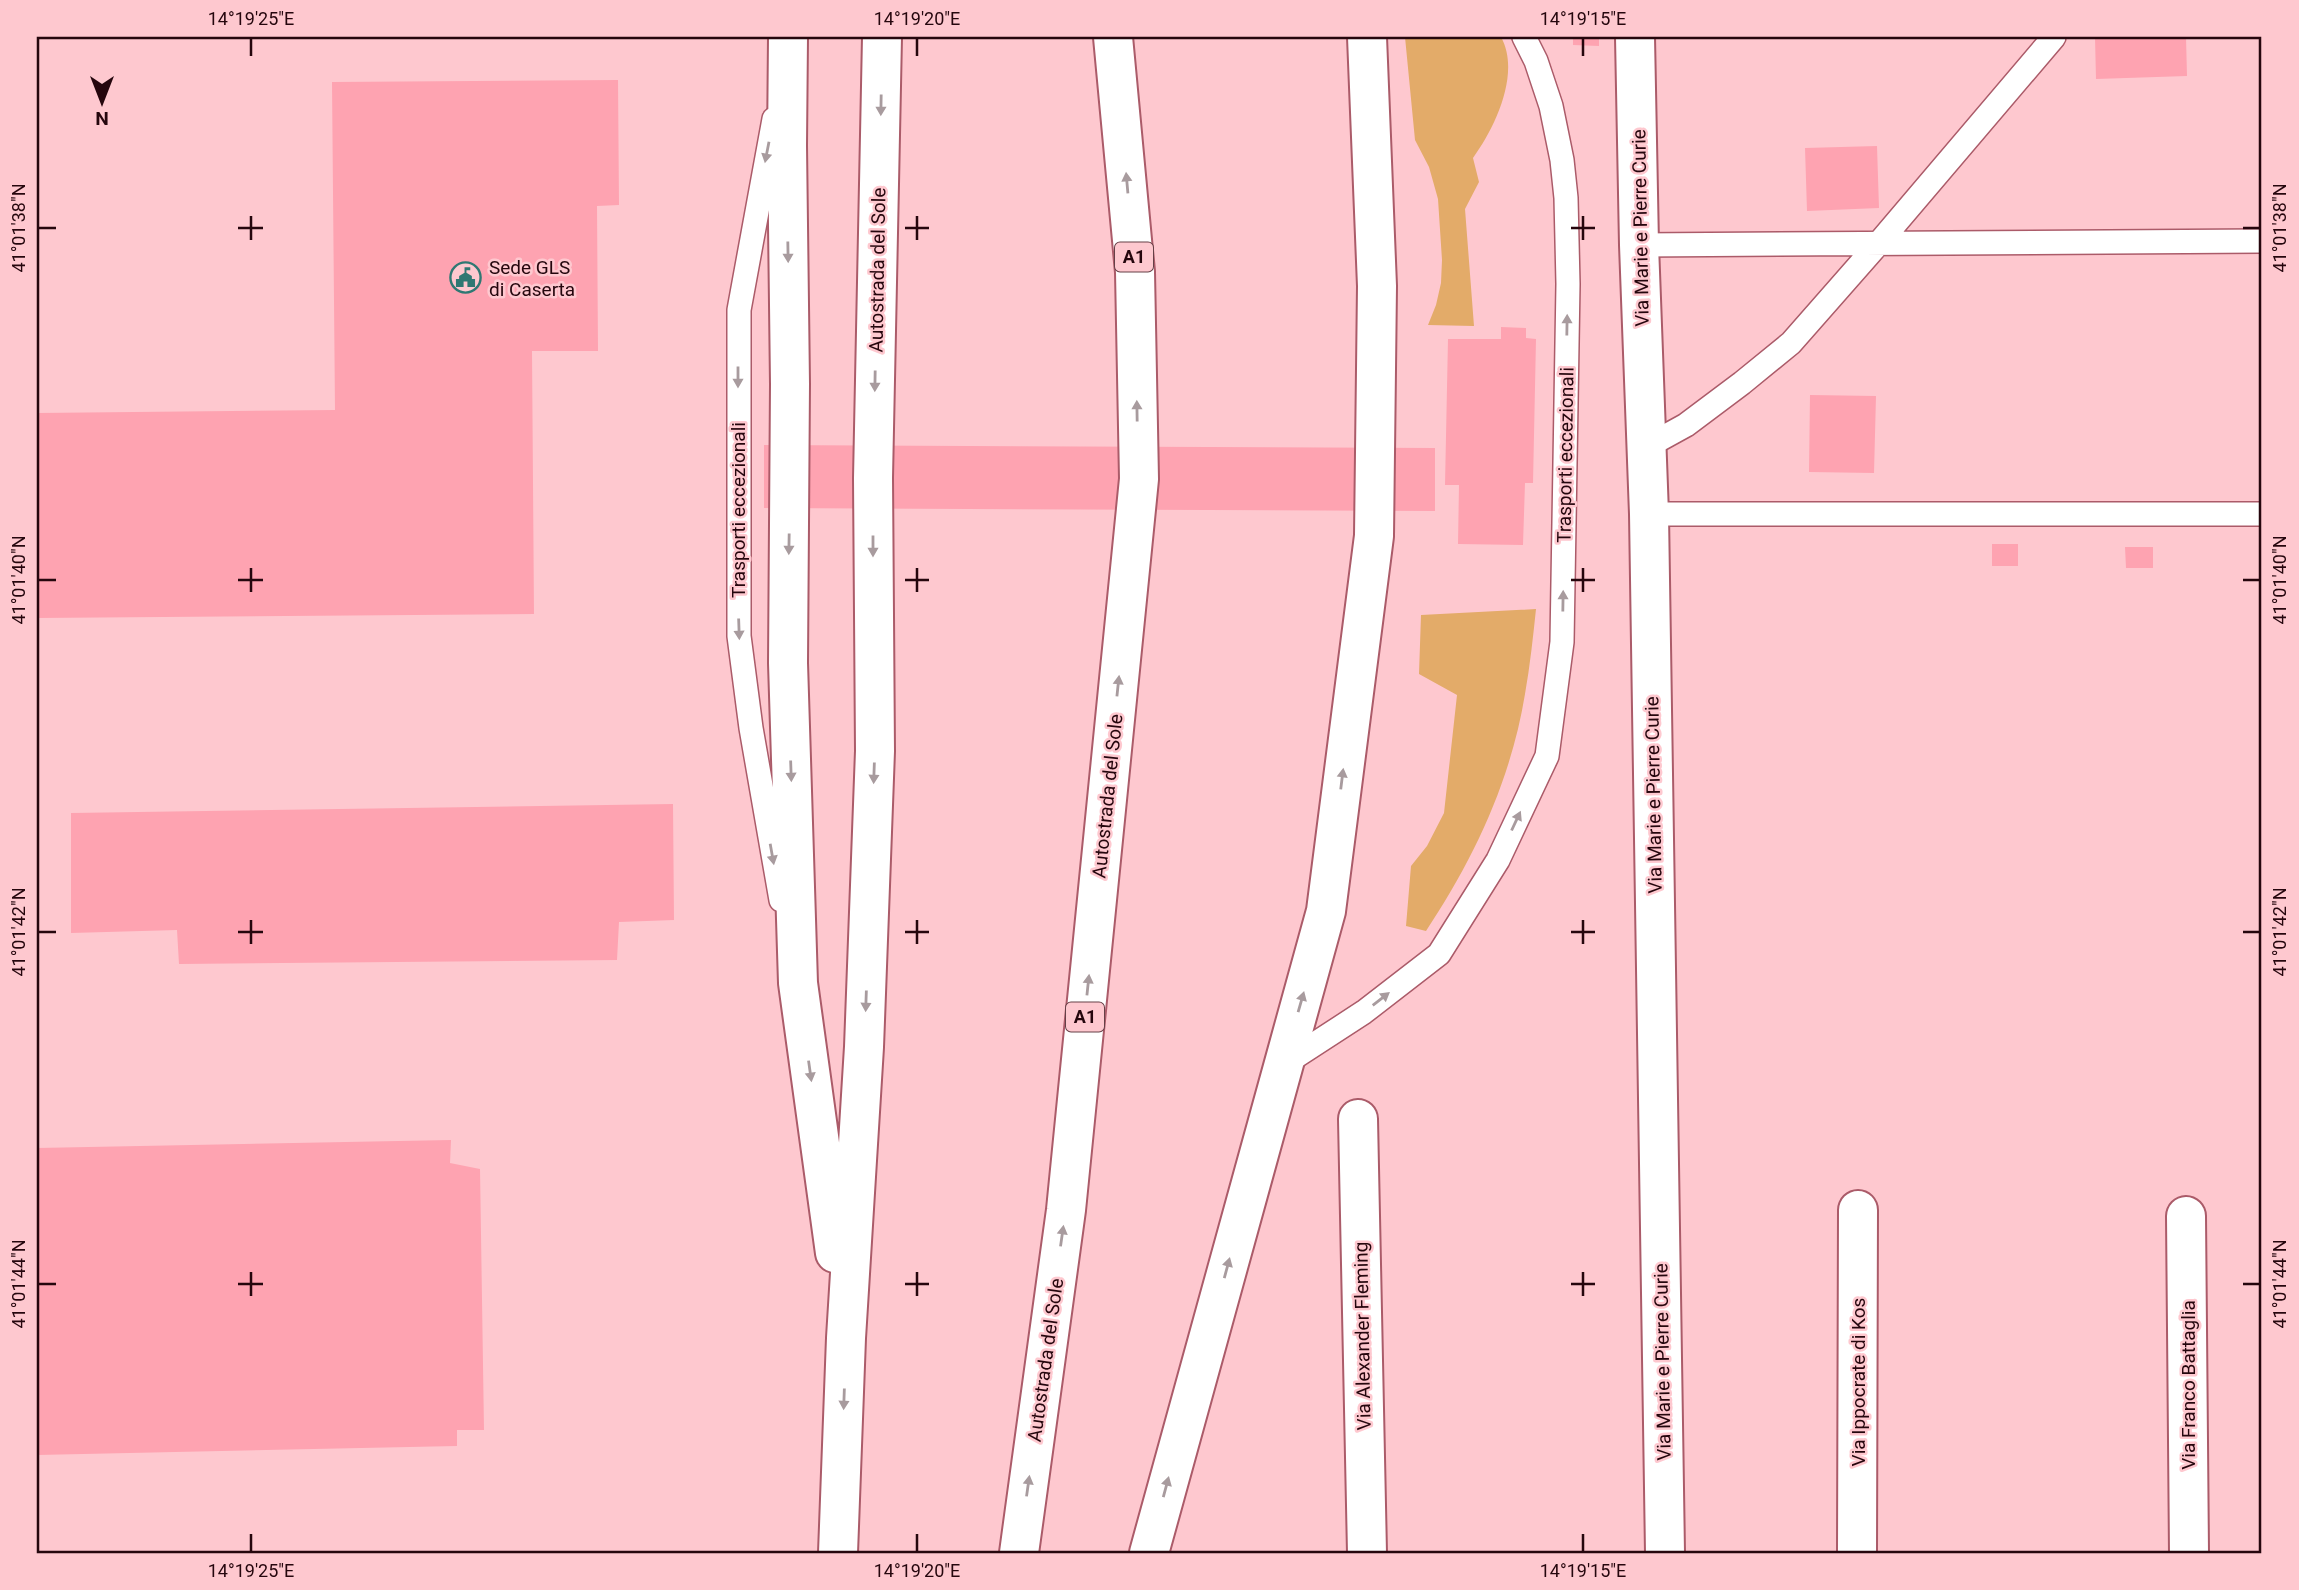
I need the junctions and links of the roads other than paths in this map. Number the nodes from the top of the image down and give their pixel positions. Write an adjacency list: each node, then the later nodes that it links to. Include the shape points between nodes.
1 (882, 37): 19 (main road, Autostrada del Sole, one-way to 19, via 873,478 875,751 864,1047)
2 (1114, 37): 21 (main road, Autostrada del Sole / A1, one-way to 2, via 1066,1210 1139,479 1135,272)
3 (1367, 37): 15 (main road, one-way to 3, via 1326,911 1374,536 1377,286)
4 (1524, 37): 15 (lane, Trasporti eccezionali, one-way to 4, via 1364,1012 1440,954 1499,860 1547,756 1562,642 1566,198 1551,106)
5 (1635, 37): 10 (main road, Via Marie e Pierre Curie)
6 (2054, 37): 9 (lane)
7 (788, 42): 14 (main road, one-way to 14, via 788,663); 14 (lane, Trasporti eccezionali, one-way to 14, via 738,310 738,636)
8 (2262, 241): 9 (lane)
9 (1878, 244): 10 (lane); 11 (lane, via 1791,343 1686,425)
10 (1639, 245): 11 (main road, Via Marie e Pierre Curie)
11 (1646, 447): 12 (main road, Via Marie e Pierre Curie)
12 (1649, 514): 13 (lane); 24 (main road, Via Marie e Pierre Curie)
13 (2262, 514)
14 (798, 983): 19 (main road, one-way to 19)
15 (1284, 1064): 22 (main road, one-way to 15)
16 (1358, 1119): 23 (main road, Via Alexander Fleming)
17 (1858, 1210): 25 (main road, Via Ippocrate di Kos)
18 (2186, 1216): 26 (main road, Via Franco Battaglia)
19 (846, 1338): 20 (main road, Autostrada del Sole, one-way to 20)
20 (838, 1553)
21 (1019, 1553)
22 (1149, 1553)
23 (1367, 1553)
24 (1665, 1553)
25 (1857, 1553)
26 (2189, 1553)

